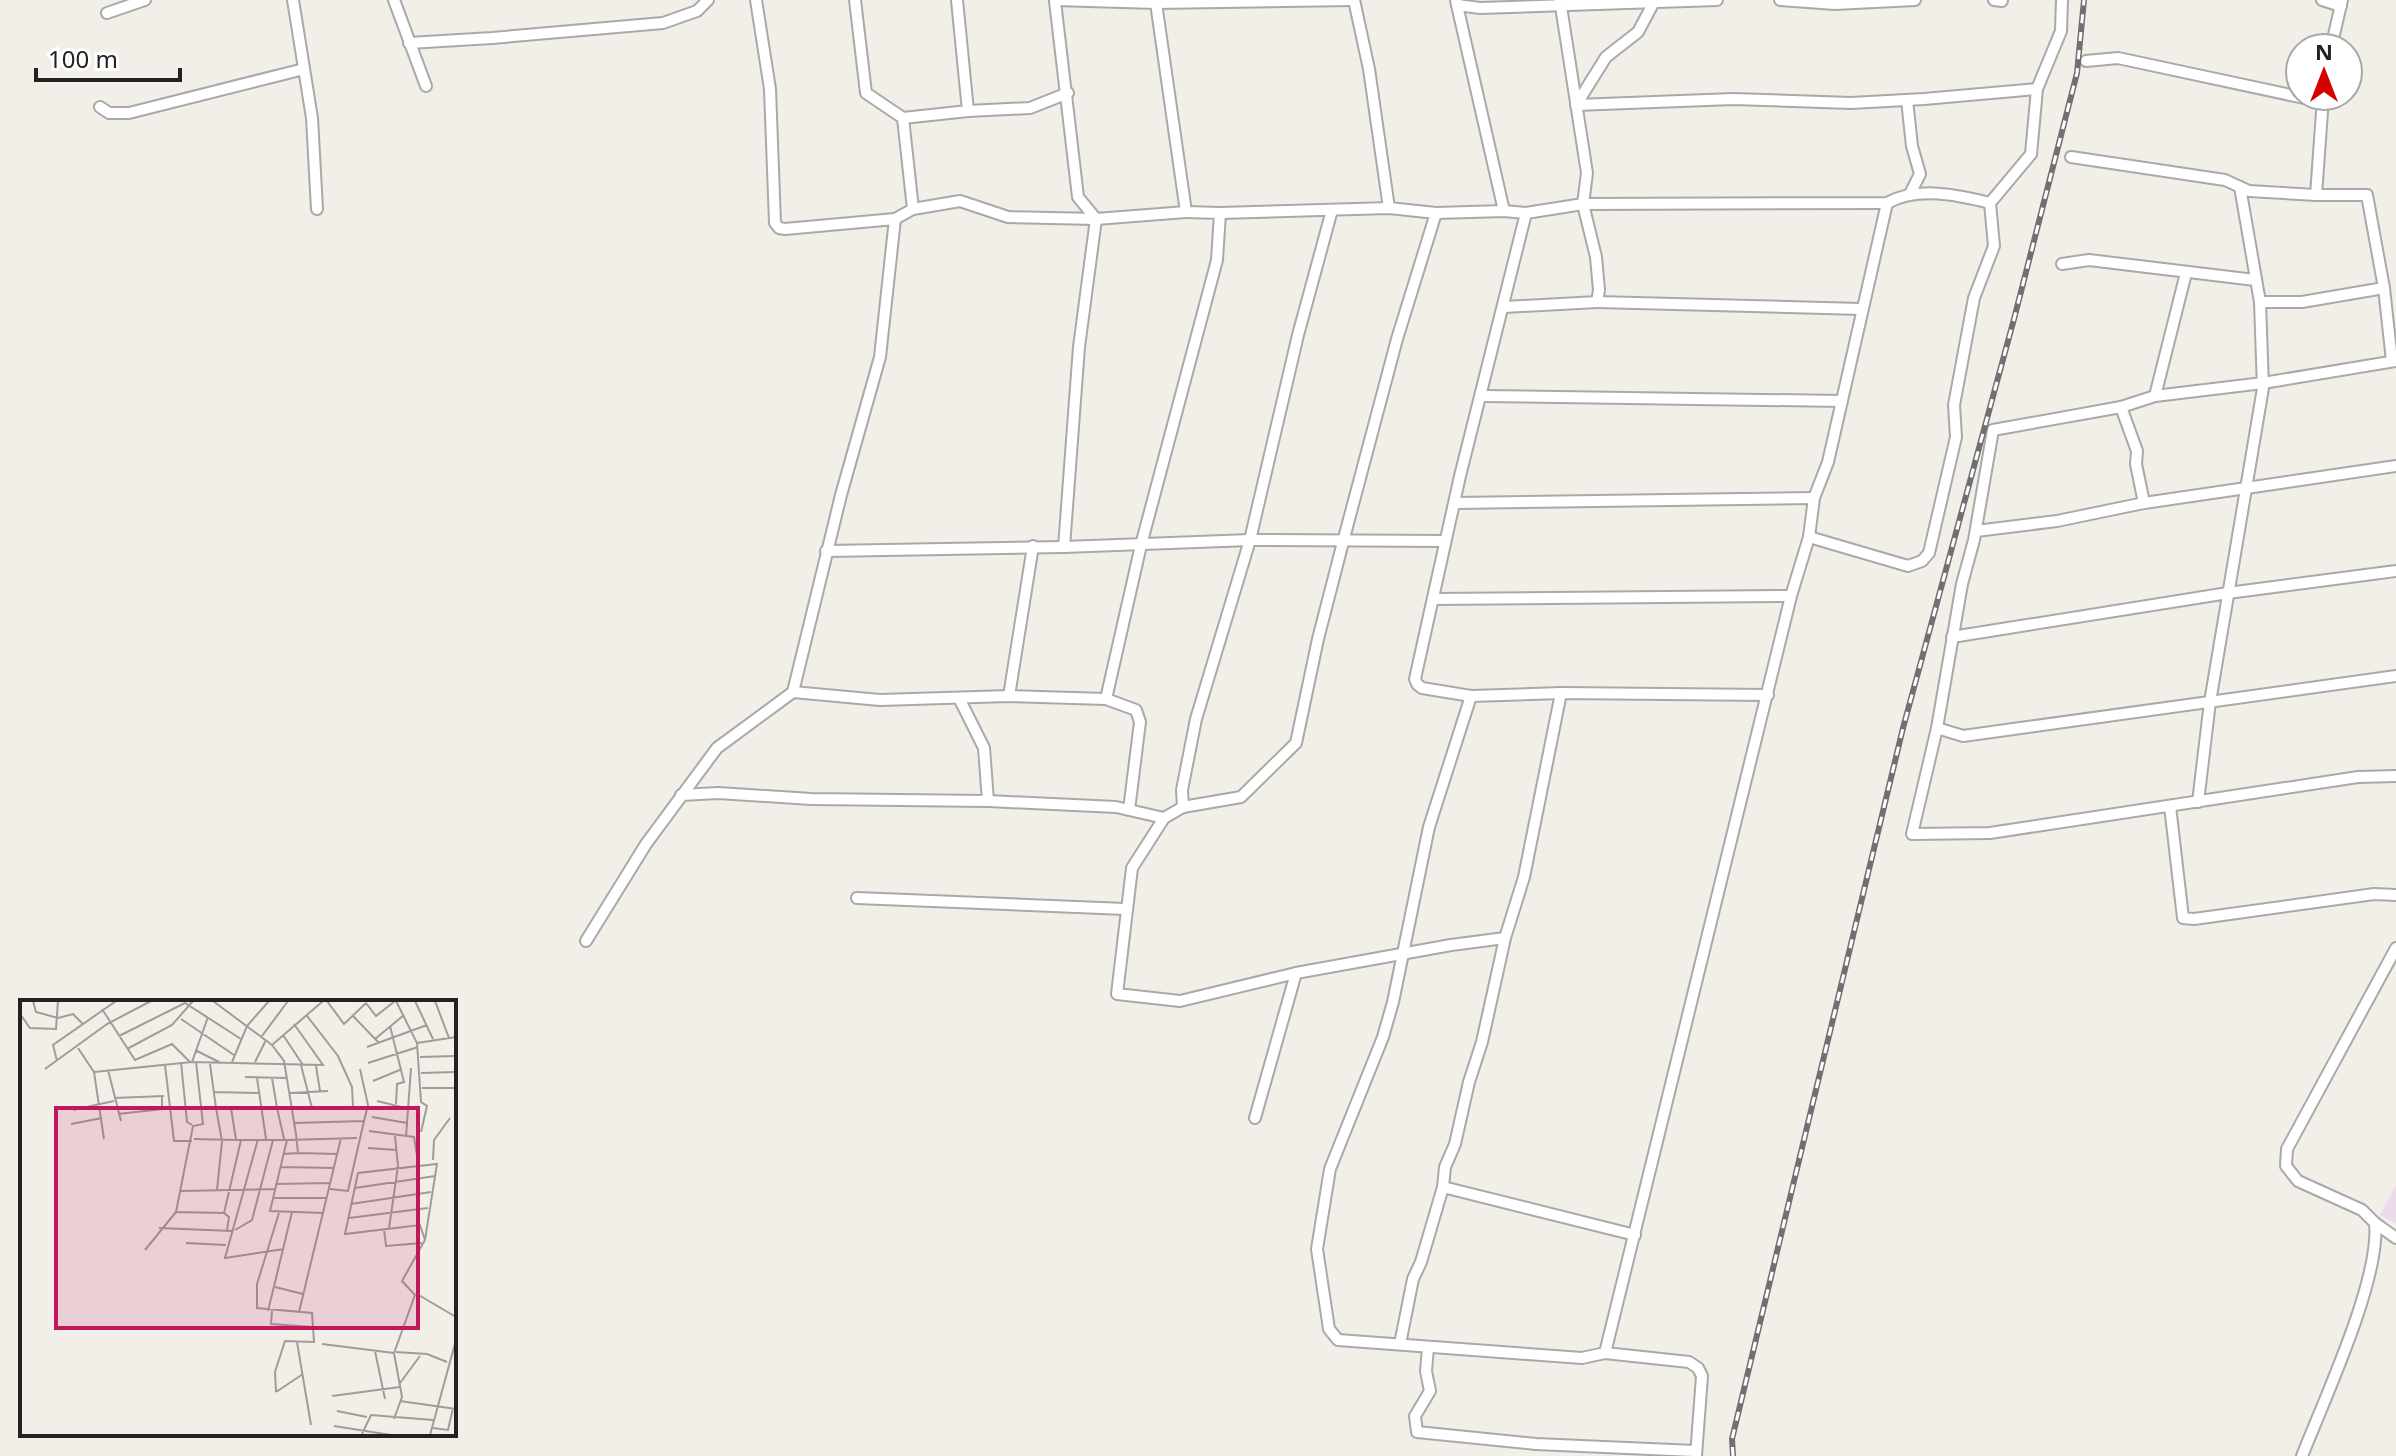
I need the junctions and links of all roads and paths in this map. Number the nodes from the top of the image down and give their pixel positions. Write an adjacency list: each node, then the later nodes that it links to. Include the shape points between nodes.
1 (145, 0): 23 (street)
2 (293, 0): 27 (street)
3 (394, 0): 25 (street)
4 (708, 0): 25 (street, via 697,11 663,23)
5 (756, 0): 54 (street, via 770,89 775,223 785,229)
6 (855, 0): 37 (street, via 866,93)
7 (957, 0): 35 (street)
8 (1055, 0): 20 (street); 31 (street)
9 (1353, 0): 20 (street); 45 (street)
10 (1717, 0): 16 (street)
11 (1780, 0): 12 (street)
12 (1915, 0)
13 (1994, 0): 17 (street)
14 (2062, 0): 29 (street, via 2061,31)
15 (2322, 0): 22 (street)
16 (1689, 1): 19 (street)
17 (2002, 1)
18 (1560, 2): 19 (street); 21 (street, via 1480,8); 33 (street)
19 (1654, 2): 33 (street, via 1638,32 1606,57)
20 (1156, 3): 50 (street)
21 (1457, 3): 49 (street)
22 (2342, 3): 24 (street)
23 (107, 13)
24 (2335, 32)
25 (409, 43): 28 (street)
26 (2086, 61): 30 (street, via 2118,58)
27 (304, 69): 34 (street, via 129,113 109,113); 46 (street)
28 (426, 86)
29 (2037, 89): 32 (street); 43 (street, via 2031,154)
30 (2284, 91)
31 (1068, 93): 35 (street, via 1030,108); 55 (street, via 1078,197)
32 (1907, 100): 33 (street); 40 (street, via 1920,174)
33 (1576, 105): 44 (street, via 1587,173)
34 (100, 107)
35 (968, 111): 37 (street)
36 (2322, 112): 41 (street)
37 (903, 118): 47 (street)
38 (2071, 157): 39 (street, via 2225,180)
39 (2244, 192): 41 (street); 58 (street)
40 (1910, 194): 42 (street); 43 (street, via 1955,194)
41 (2316, 195): 59 (street, via 2367,195)
42 (1887, 203): 44 (street); 63 (street)
43 (1990, 203): 76 (street, via 1994,246 1974,298 1954,405 1956,437 1929,553 1908,566)
44 (1583, 204): 53 (street); 60 (street, via 1596,257)
45 (1389, 208): 48 (street); 52 (street)
46 (317, 209)
47 (913, 209): 54 (street); 55 (street, via 960,201 1008,217)
48 (1332, 210): 51 (street); 77 (street)
49 (1504, 211): 52 (street); 53 (street)
50 (1186, 212): 51 (street); 55 (street)
51 (1220, 213): 80 (street, via 1217,260)
52 (1436, 213): 79 (street)
53 (1526, 213): 62 (street)
54 (895, 219): 83 (street, via 880,357)
55 (1096, 219): 82 (street, via 1079,347)
56 (2062, 264): 57 (street, via 2089,260)
57 (2186, 273): 58 (street); 67 (street)
58 (2255, 280): 61 (street)
59 (2384, 288): 61 (street, via 2302,302); 64 (street)
60 (1597, 302): 62 (street); 63 (street)
61 (2260, 302): 65 (street)
62 (1504, 307): 66 (street)
63 (1861, 309): 68 (street)
64 (2394, 361): 65 (street)
65 (2263, 383): 67 (street); 71 (street)
66 (1481, 396): 68 (street); 73 (street)
67 (2155, 396): 69 (street)
68 (1842, 401): 72 (street)
69 (2121, 407): 74 (street, via 2137,451); 75 (street, via 1993,430)
70 (2396, 466): 71 (street)
71 (2245, 488): 74 (street); 85 (street)
72 (1814, 498): 73 (street); 76 (street)
73 (1455, 503): 78 (street)
74 (2144, 503): 75 (street)
75 (1976, 531): 88 (street)
76 (1809, 537): 86 (street)
77 (1250, 540): 79 (street); 80 (street); 104 (street, via 1196,719)
78 (1445, 541): 79 (street); 87 (street)
79 (1343, 542): 104 (street, via 1296,743 1241,797)
80 (1141, 545): 82 (street); 96 (street)
81 (1033, 546): 82 (street); 83 (street); 93 (street)
82 (1064, 547)
83 (826, 551): 90 (street)
84 (2396, 571): 85 (street)
85 (2228, 593): 88 (street); 97 (street)
86 (1791, 596): 87 (street); 92 (street)
87 (1434, 599): 94 (street, via 1415,679 1422,688)
88 (1952, 637): 98 (street)
89 (2396, 676): 97 (street)
90 (793, 692): 95 (street, via 880,700); 100 (street, via 717,748)
91 (1561, 693): 92 (street); 94 (street); 110 (street, via 1524,877)
92 (1768, 695): 118 (street)
93 (1009, 696): 95 (street); 96 (street)
94 (1471, 696): 113 (street, via 1429,827)
95 (959, 698): 101 (street, via 984,748)
96 (1106, 699): 105 (street, via 1136,710 1140,722)
97 (2210, 702): 98 (street, via 1963,736); 102 (street)
98 (1937, 728): 103 (street, via 1912,834 1990,833)
99 (2396, 776): 102 (street)
100 (681, 795): 101 (street); 111 (street)
101 (988, 801): 105 (street)
102 (2198, 802): 103 (street)
103 (2170, 806): 107 (street, via 2183,918)
104 (1183, 807): 106 (street)
105 (1129, 810): 106 (street)
106 (1164, 818): 109 (street, via 1132,868)
107 (2396, 895)
108 (857, 898): 109 (street)
109 (1125, 909): 114 (street, via 1117,994 1180,1001)
110 (1505, 938): 113 (street); 116 (street)
111 (586, 941)
112 (2396, 948): 117 (street, via 2286,1157 2286,1166 2298,1181 2362,1210)
113 (1402, 955): 114 (street); 120 (street, via 1383,1037 1330,1169 1317,1249 1329,1329 1338,1340)
114 (1296, 973): 115 (street)
115 (1255, 1118)
116 (1443, 1187): 118 (street); 120 (street, via 1413,1279)
117 (2375, 1223): 119 (street); 124 (street, via 2377,1240 2359,1305)
118 (1635, 1235): 122 (street)
119 (2396, 1238)
120 (1400, 1344): 121 (street)
121 (1428, 1348): 122 (street, via 1582,1358); 123 (street, via 1430,1391 1415,1416 1417,1432)
122 (1605, 1353): 123 (street, via 1689,1362 1698,1368 1703,1386)
123 (1696, 1454)
124 (2302, 1456)

